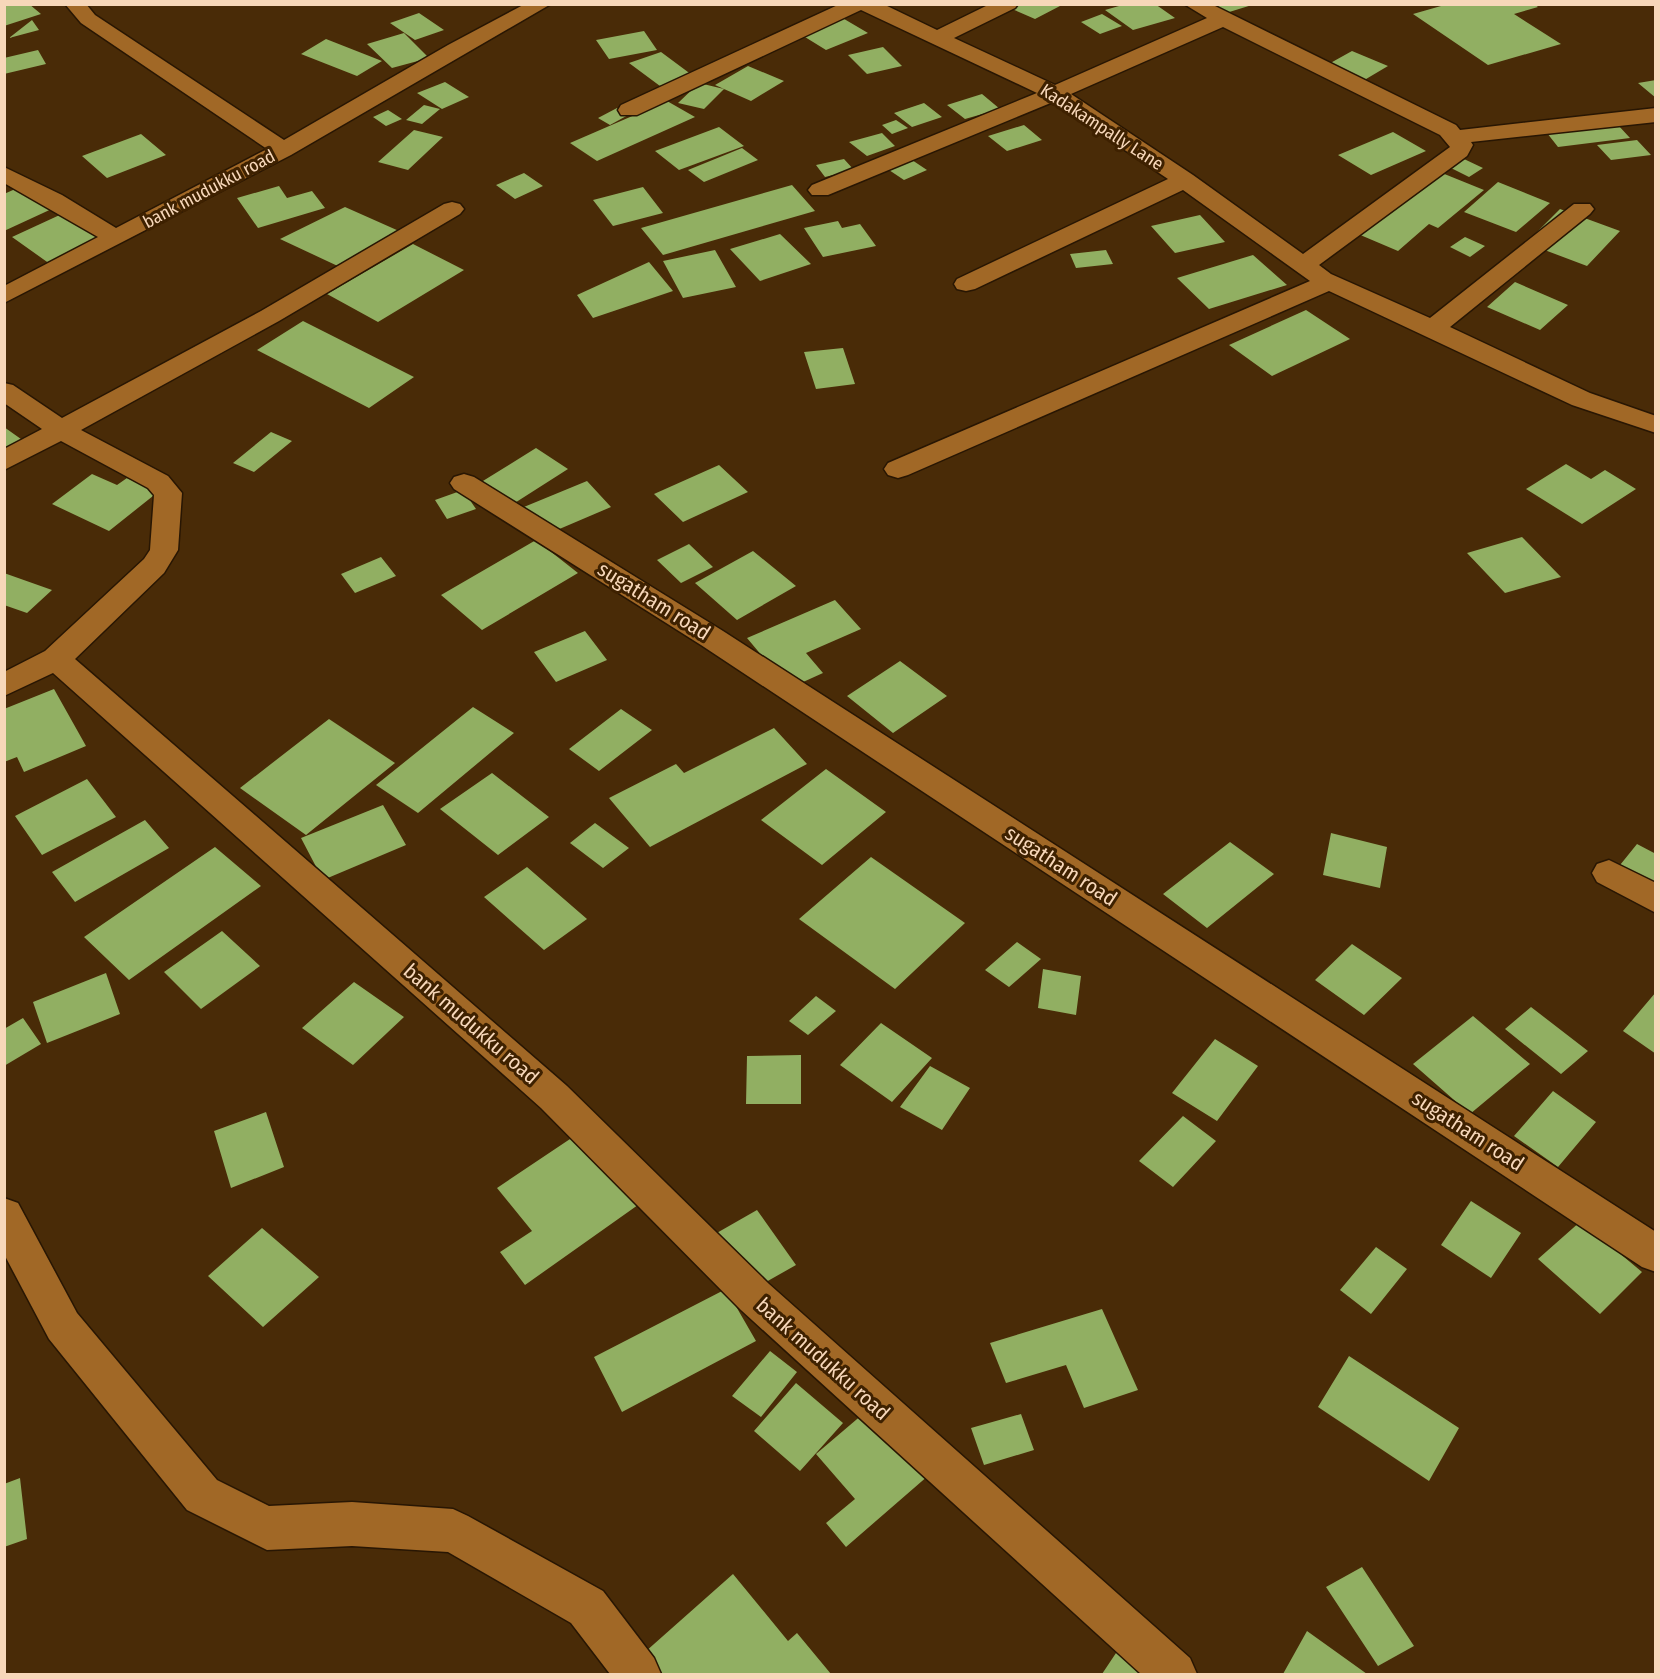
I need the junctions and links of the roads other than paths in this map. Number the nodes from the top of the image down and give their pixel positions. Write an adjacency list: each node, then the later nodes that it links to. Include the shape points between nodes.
1 (75, 4): 13 (street, bank mudukku road, via 88,19)
2 (541, 4): 13 (street, via 455,49)
3 (858, 4): 10 (street)
4 (866, 4): 8 (street, Kadakampally Lane)
5 (1008, 4): 8 (street)
6 (1194, 4): 7 (street)
7 (1223, 19): 9 (street); 12 (street)
8 (938, 37): 9 (street, Kadakampally Lane)
9 (1055, 93): 15 (street, Kadakampally Lane); 16 (street)
10 (629, 110)
11 (1656, 116): 12 (street)
12 (1457, 137): 20 (street, via 1462,145 1459,151)
13 (283, 150): 19 (street, bank mudukku road)
14 (4, 174): 19 (street)
15 (1185, 180): 20 (street, Kadakampally Lane); 21 (street)
16 (820, 190)
17 (452, 209): 26 (street, via 270,316)
18 (1582, 209): 23 (street)
19 (115, 238): 22 (street, bank mudukku road)
20 (1318, 275): 23 (street, Kadakampally Lane); 28 (street)
21 (966, 284)
22 (4, 296)
23 (1433, 328): 25 (street, Kadakampally Lane, via 1581,399)
24 (4, 391): 26 (street)
25 (1653, 422)
26 (59, 429): 27 (street); 30 (street, via 158,482 168,493 164,550 154,566)
27 (4, 461)
28 (898, 469)
29 (464, 483): 35 (street, sugatham road, via 722,644)
30 (56, 658): 31 (street); 37 (street, bank mudukku road, via 554,1097 755,1297)
31 (4, 684)
32 (1609, 873): 33 (street)
33 (1656, 900)
34 (4, 1215): 36 (street, via 63,1326 202,1495 267,1528 352,1524 453,1531 587,1607)
35 (1656, 1254)
36 (638, 1674)
37 (1174, 1674)

